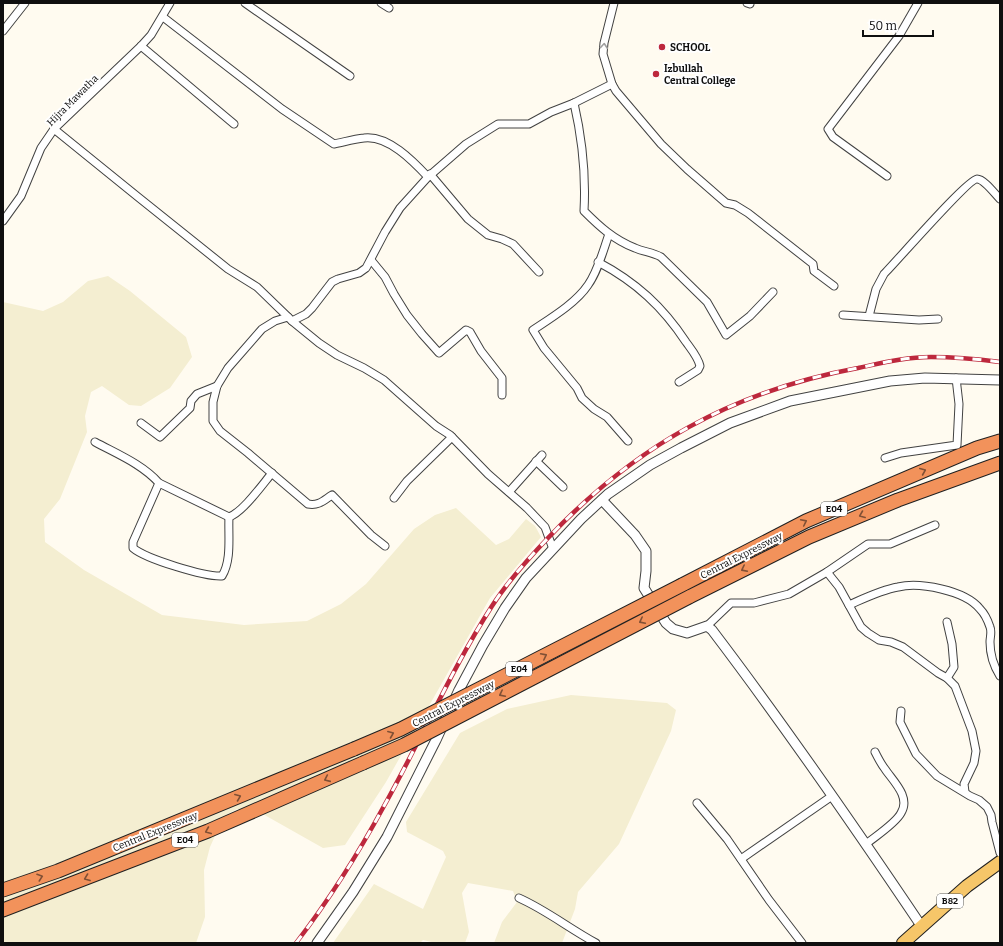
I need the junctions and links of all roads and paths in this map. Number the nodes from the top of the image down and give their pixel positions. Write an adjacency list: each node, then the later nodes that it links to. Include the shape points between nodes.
1 (25, 3): 9 (street)
2 (170, 3): 8 (street, Hijra Mawatha)
3 (245, 3): 11 (street)
4 (381, 3): 7 (street)
5 (614, 3): 12 (street, one-way to 5, via 603,54)
6 (918, 3): 17 (street, via 899,36 828,129 833,137)
7 (389, 8)
8 (163, 17): 10 (street, Hijra Mawatha); 16 (street, via 282,110 334,144 366,138 382,140 408,156)
9 (3, 30)
10 (141, 46): 14 (street); 15 (street, Hijra Mawatha)
11 (350, 76)
12 (612, 84): 13 (street); 24 (street, via 660,144 687,169 726,203 748,213 787,242 814,264 814,271)
13 (574, 103): 16 (street, via 528,124 498,124 466,144); 20 (street, via 580,130 584,171 584,211)
14 (234, 124)
15 (54, 129): 19 (street, Hijra Mawatha, via 41,148 21,196); 28 (street, via 228,269 257,287)
16 (429, 175): 21 (street, via 394,218); 23 (street, via 468,219 488,235 513,244)
17 (887, 176)
18 (1000, 199): 27 (street, via 982,181 972,181 884,274 876,289)
19 (3, 221)
20 (609, 234): 22 (street); 25 (street, via 629,246 661,257 707,302 726,335 750,316)
21 (372, 260): 28 (street, via 359,273 332,282 306,314); 34 (street, via 386,277 407,315 439,353 466,330 470,332 502,378)
22 (598, 262): 32 (street, via 646,294 674,324 693,352 700,366); 37 (street, via 587,287 564,309 533,330 582,398 607,417)
23 (539, 272)
24 (834, 286)
25 (773, 292)
26 (843, 315): 27 (street)
27 (869, 316): 29 (street)
28 (290, 319): 33 (street, via 275,321 262,329 228,368); 36 (street, via 337,355 384,380)
29 (938, 319)
30 (956, 378): 31 (street); 41 (street, via 959,404 957,445 901,453); 49 (street, via 890,381 790,400 730,423 681,448 650,465)
31 (1000, 380)
32 (679, 382)
33 (217, 386): 35 (street, via 197,394 191,401 190,408 160,437); 44 (street, via 213,402 214,421 220,432 248,452)
34 (502, 395)
35 (141, 423)
36 (452, 437): 47 (street); 48 (street, via 407,481)
37 (628, 441)
38 (95, 442): 45 (street, via 137,464)
39 (996, 443): 69 (highway, Central Expressway / E04, one-way to 39, bridge, via 58,871 401,730 806,521 977,448)
40 (542, 455): 42 (street)
41 (885, 458)
42 (536, 461): 46 (street); 47 (street)
43 (998, 463): 71 (highway, Central Expressway / E04, one-way to 71, bridge, via 898,500 809,537 404,745 208,831)
44 (272, 474): 50 (street, via 251,499); 52 (street, via 308,504 320,503 332,495)
45 (160, 483): 50 (street); 50 (street, via 133,542 133,548 147,556 215,577 222,576 226,570 228,555)
46 (563, 486)
47 (509, 492): 53 (street, via 545,527)
48 (394, 498)
49 (602, 500): 53 (street); 57 (street, via 635,535 646,551 644,588 666,623 673,629 687,633)
50 (229, 516)
51 (935, 525): 54 (street, via 890,544 868,544)
52 (385, 546)
53 (553, 549): 73 (street, via 526,578 505,608 483,645 387,837)
54 (827, 572): 55 (street, via 839,586); 57 (street, via 789,594 754,603 731,604)
55 (849, 605): 58 (street, via 898,586 943,588 965,598 980,608 991,629 993,665); 59 (street, via 861,626 873,637 903,647)
56 (946, 622): 59 (street, via 954,666)
57 (707, 626): 63 (street, via 746,675)
58 (1000, 676)
59 (947, 678): 62 (street, via 955,686 972,731 976,751 974,763 964,784)
60 (901, 711): 62 (street, via 900,722 916,754 937,776)
61 (875, 752): 65 (street, via 901,792 904,803 902,812 896,819)
62 (965, 792): 66 (street, via 987,807)
63 (832, 796): 65 (street); 67 (street)
64 (697, 803): 67 (street)
65 (866, 844): 72 (street)
66 (1000, 853)
67 (741, 859): 75 (street)
68 (1000, 862): 72 (main road, B82, via 966,886)
69 (3, 890)
70 (519, 898): 74 (street)
71 (3, 910)
72 (922, 927): 76 (main road, B82)
73 (317, 943)
74 (596, 943)
75 (802, 943)
76 (903, 943)

